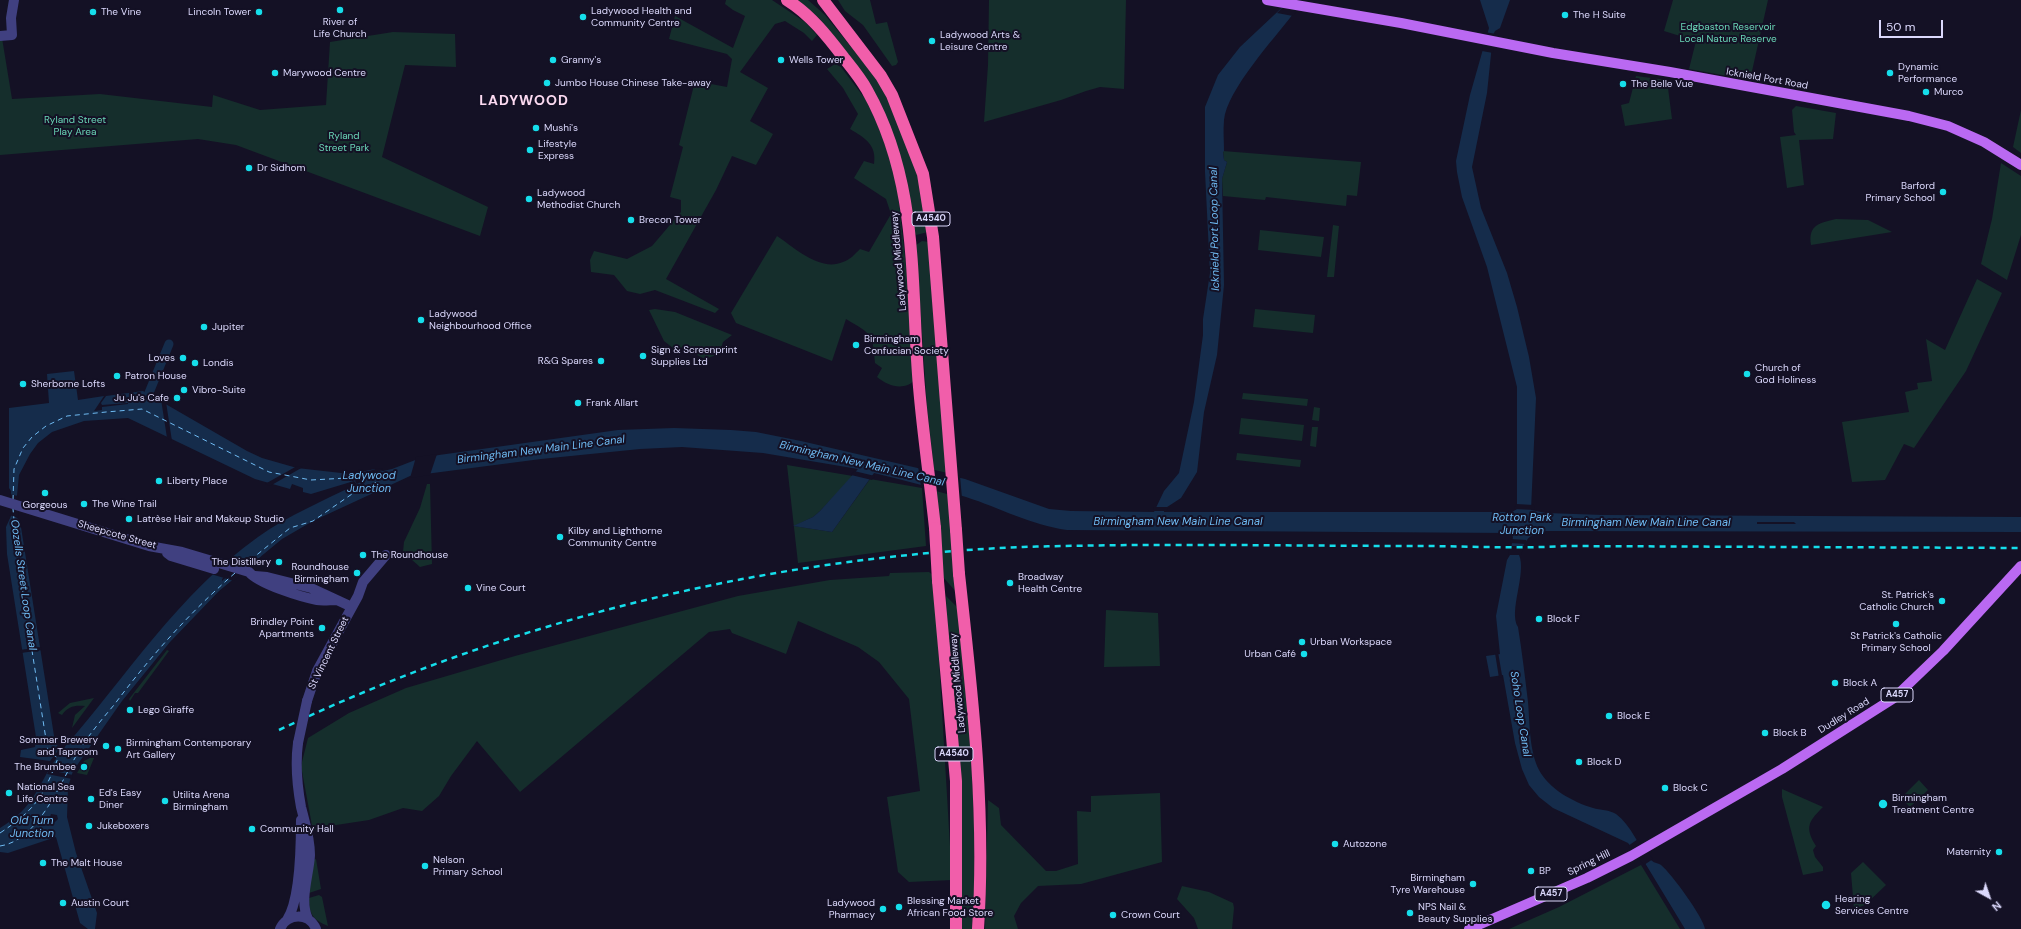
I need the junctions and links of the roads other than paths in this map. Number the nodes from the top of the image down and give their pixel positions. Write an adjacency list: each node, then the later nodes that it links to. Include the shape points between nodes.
1 (14, 0): 7 (street, via 12,35)
2 (787, 0): 10 (highway, Ladywood Middleway / A4540, via 802,11 831,42 866,88 874,103 896,161)
3 (815, 0): 6 (highway, A4540)
4 (823, 0): 6 (highway, A4540)
5 (1267, 0): 8 (main road, Icknield Port Road, via 1401,23 1498,44 1670,72 1909,116 1948,126 1984,142)
6 (838, 20): 9 (highway, A4540, via 881,76 892,95 923,174)
7 (0, 36)
8 (2021, 165)
9 (933, 237): 10 (highway); 21 (highway, Ladywood Middleway / A4540, bridge, via 959,574 978,776)
10 (911, 240): 20 (highway, Ladywood Middleway / A4540, bridge, via 919,387 935,528 956,781)
11 (2, 501): 14 (street, Sheepcote Street, via 149,546 182,552 212,565 311,588)
12 (2021, 566): 16 (main road, Dudley Road / A457, via 1948,646 1894,698 1782,769)
13 (358, 596): 14 (street, St Vincent Street)
14 (352, 607): 15 (street, St Vincent Street, bridge, via 317,672 307,700 295,764)
15 (301, 806): 17 (street, St Vincent Street, via 301,838 296,885 292,912); 18 (street, St Vincent Street, via 309,834 310,855 305,913)
16 (1631, 856): 22 (main road, Spring Hill / A457)
17 (287, 920): 18 (street, via 297,916); 19 (street, St Vincent Street)
18 (315, 926)
19 (280, 929)
20 (956, 929)
21 (978, 929)
22 (1469, 929)

